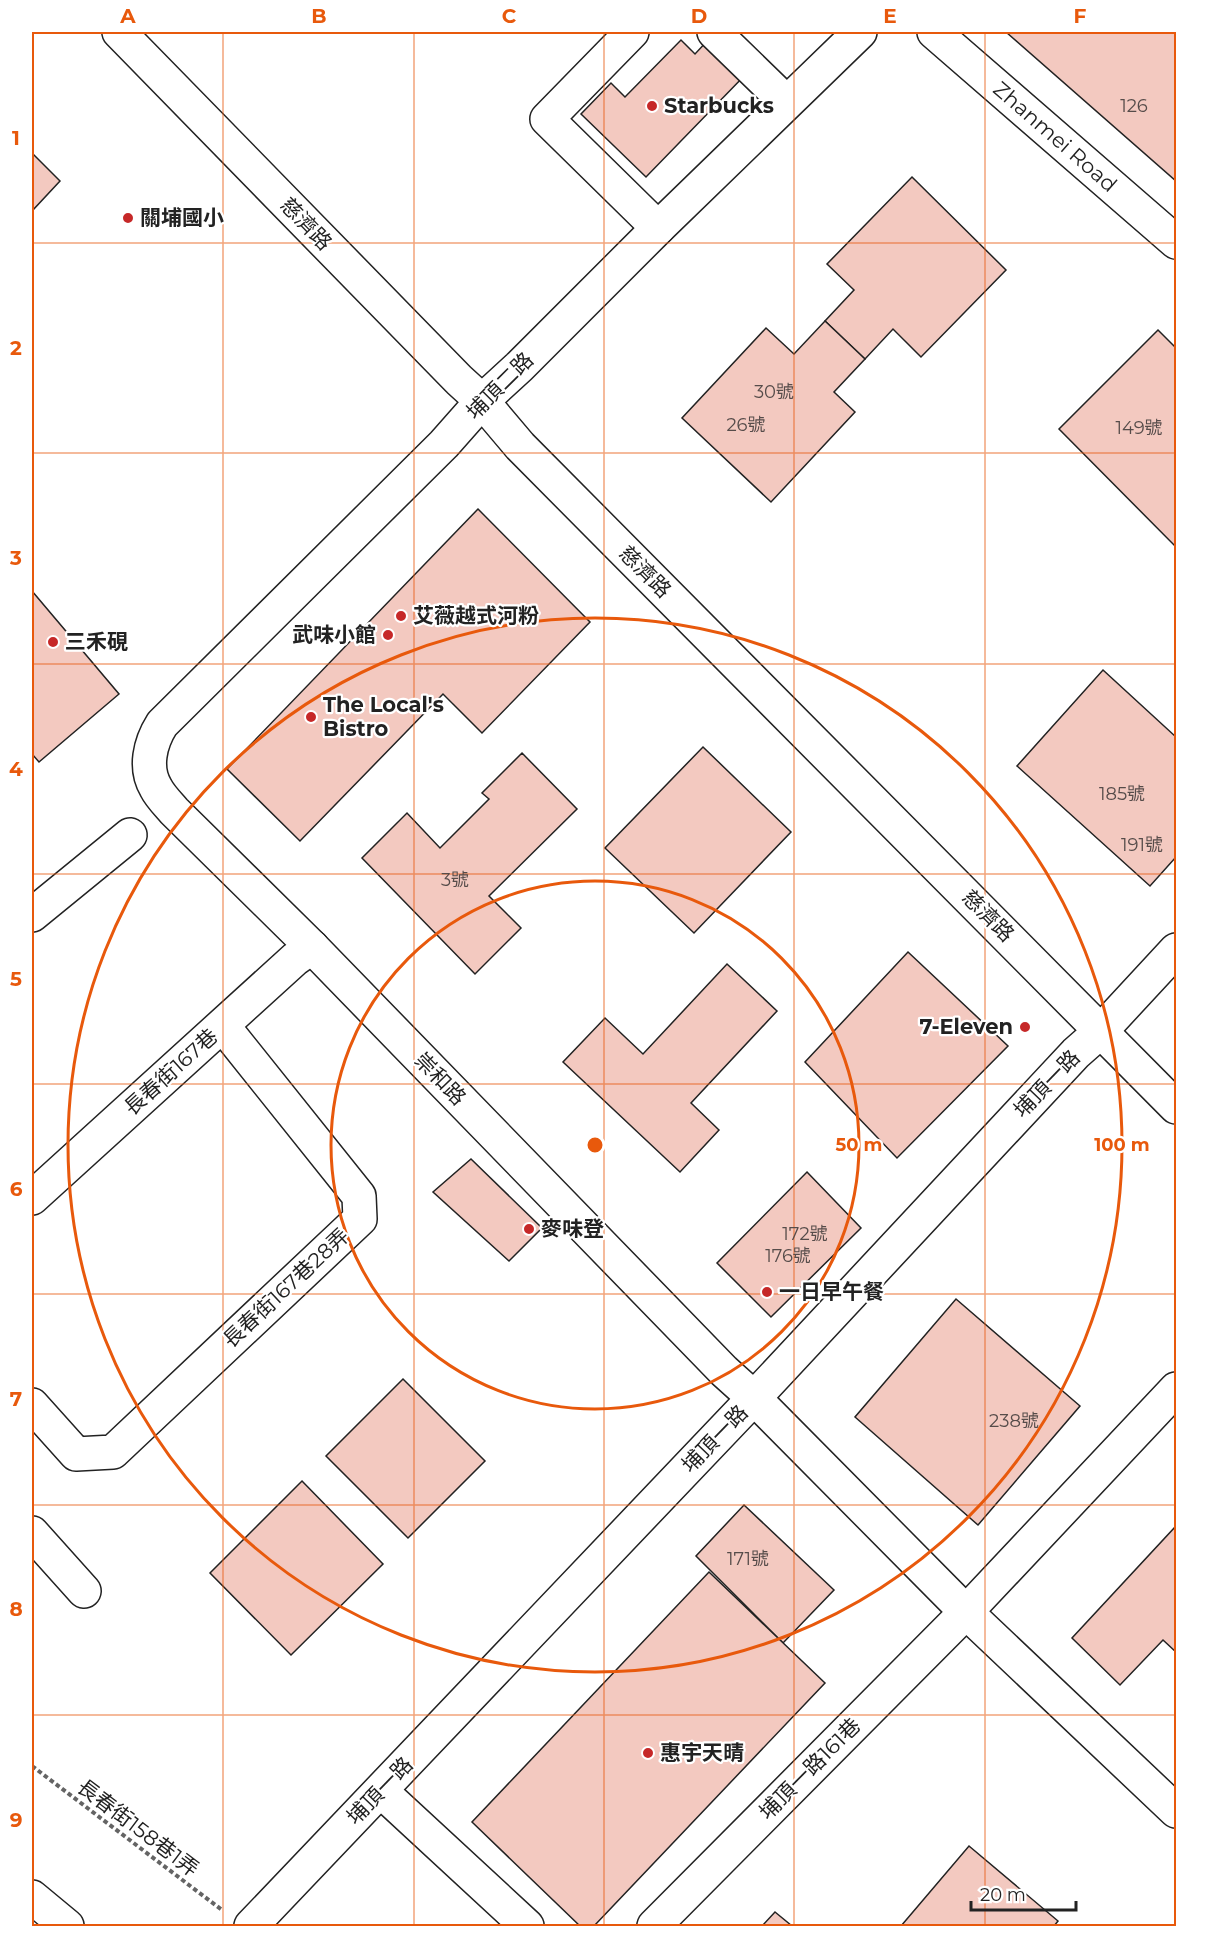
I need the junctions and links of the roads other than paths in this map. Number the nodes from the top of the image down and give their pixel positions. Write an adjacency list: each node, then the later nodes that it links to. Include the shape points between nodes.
1 (119, 32): 9 (street, 慈濟路)
2 (632, 32): 7 (street, via 547,119)
3 (714, 32): 6 (street)
4 (860, 32): 6 (street, 埔頂二路)
5 (934, 32): 8 (street, Zhanmei Road)
6 (786, 102): 7 (street, 埔頂二路)
7 (658, 228): 9 (street, 埔頂二路)
8 (1176, 242)
9 (482, 401): 10 (street, 埔頂二路, via 444,444 162,724); 16 (street, 慈濟路, via 528,455)
10 (151, 749): 13 (street, 崇和路, via 148,769 156,788 174,811)
11 (129, 835): 12 (street)
12 (32, 915)
13 (312, 947): 15 (street, 長春街167巷); 20 (street, 崇和路)
14 (1176, 950): 16 (street, 埔頂一路)
15 (223, 1026): 18 (street, 長春街167巷); 21 (street, 長春街167巷28弄, via 359,1196 360,1219 112,1452 75,1454)
16 (1101, 1031): 17 (street, 慈濟路); 20 (street, 埔頂一路, via 1068,1061)
17 (1176, 1107)
18 (32, 1198)
19 (1176, 1389): 24 (street, 埔頂一路161巷)
20 (754, 1398): 24 (street); 25 (street, 埔頂一路)
21 (32, 1405)
22 (32, 1533): 23 (street)
23 (84, 1591)
24 (966, 1612): 26 (street); 31 (street, 埔頂一路161巷)
25 (381, 1791): 28 (street, 埔頂一路); 30 (street)
26 (1176, 1811)
27 (32, 1897): 29 (street)
28 (239, 1920)
29 (67, 1926)
30 (527, 1926)
31 (654, 1926)

